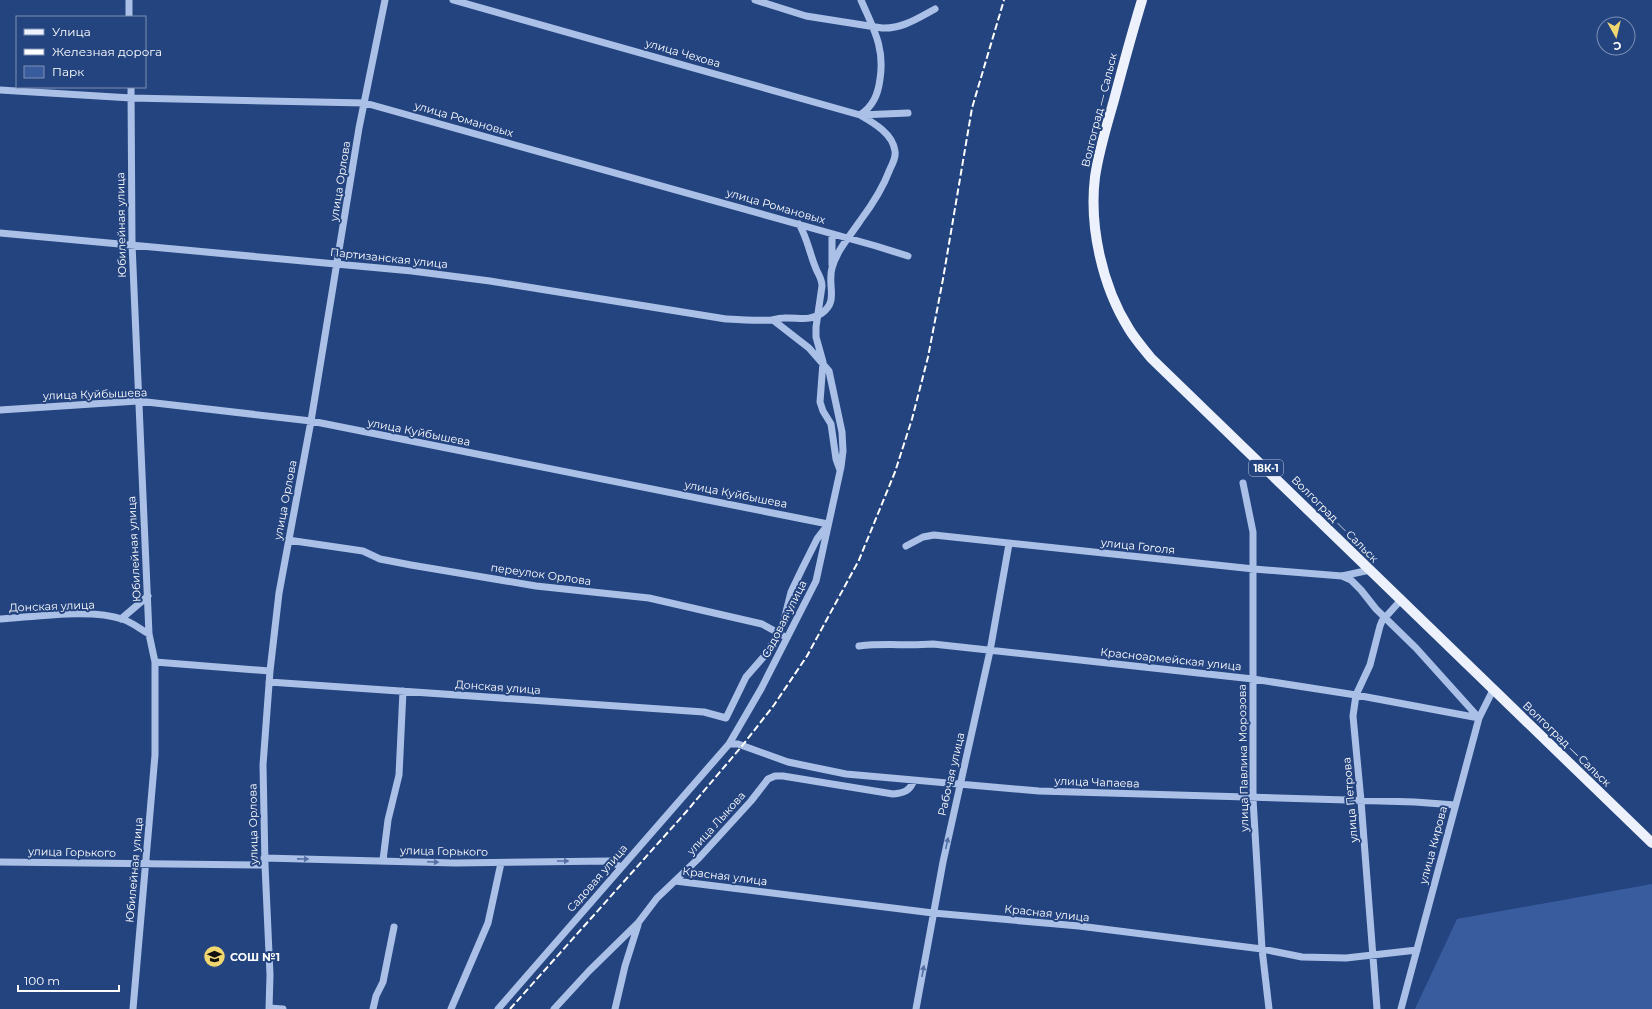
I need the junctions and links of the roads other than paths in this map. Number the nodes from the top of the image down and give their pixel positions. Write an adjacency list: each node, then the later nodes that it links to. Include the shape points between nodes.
1 (129, 0): 8 (street)
2 (385, 0): 13 (street, улица Орлова)
3 (453, 0): 15 (street, улица Чехова)
4 (754, 0): 9 (street, via 806,16)
5 (861, 0): 9 (street)
6 (1142, 0): 37 (main road, Волгоград — Сальск / 18К-1, via 1100,150 1095,177 1095,230 1101,260 1114,298 1129,328 1151,358)
7 (936, 9): 9 (street, via 892,29)
8 (129, 16)
9 (873, 27): 15 (street, via 882,60 879,86 873,104)
10 (131, 88): 12 (street, Юбилейная улица)
11 (0, 90): 12 (street, улица Романовых)
12 (131, 98): 13 (street, улица Романовых); 20 (street, Юбилейная улица)
13 (365, 103): 16 (street, улица Романовых); 22 (street, улица Орлова)
14 (908, 113): 15 (street, улица Чехова)
15 (860, 115): 19 (street, via 887,135 893,143 895,156 884,184)
16 (799, 224): 18 (street, улица Романовых); 24 (street, via 822,279)
17 (0, 233): 20 (street, Партизанская улица)
18 (832, 234): 19 (street, улица Романовых); 23 (street)
19 (847, 238): 21 (street, улица Романовых); 23 (street)
20 (132, 244): 22 (street, Партизанская улица); 27 (street, Юбилейная улица)
21 (908, 256)
22 (337, 263): 25 (street, Партизанская улица, via 490,281 726,318); 29 (street, улица Орлова)
23 (832, 268): 24 (street, via 830,306)
24 (817, 317): 25 (street, Партизанская улица, via 807,320); 26 (street, via 816,337)
25 (773, 320): 26 (street)
26 (823, 362): 30 (street, via 829,371 842,432); 30 (street, via 820,402 831,424)
27 (138, 401): 28 (street, улица Куйбышева); 29 (street, улица Куйбышева); 39 (street, Юбилейная улица)
28 (0, 410)
29 (311, 422): 32 (street, улица Куйбышева); 33 (street, улица Орлова)
30 (840, 473): 32 (street)
31 (1243, 483): 36 (street, улица Павлика Морозова, via 1253,532)
32 (828, 524): 44 (street, Садовая улица, via 816,539 791,592); 46 (street, Садовая улица, via 816,581)
33 (288, 540): 44 (street, переулок Орлова, via 363,551 380,559 529,584 649,598 762,624); 50 (street, улица Орлова)
34 (1009, 544): 35 (street, улица Гоголя, via 934,535 923,537); 36 (street, улица Гоголя); 48 (street, Рабочая улица)
35 (906, 546)
36 (1254, 569): 38 (street, улица Гоголя); 51 (street, улица Павлика Морозова)
37 (1370, 570): 38 (street, улица Гоголя); 40 (main road, Волгоград — Сальск / 18К-1)
38 (1342, 576): 42 (street, via 1356,585)
39 (148, 596): 41 (street); 45 (street, Юбилейная улица)
40 (1400, 601): 42 (street, улица Петрова); 53 (main road, Волгоград — Сальск / 18К-1)
41 (122, 618): 43 (street, Донская улица, via 85,614); 45 (street, Донская улица)
42 (1385, 618): 55 (street, улица Петрова, via 1380,626 1370,665); 57 (street)
43 (0, 619)
44 (778, 633): 46 (street, переулок Орлова); 56 (street, Садовая улица, via 767,653 746,678)
45 (149, 634): 49 (street, Юбилейная улица)
46 (787, 638): 58 (street, Садовая улица)
47 (858, 646): 48 (street, Красноармейская улица, via 933,644)
48 (990, 651): 51 (street, Красноармейская улица); 60 (street, Рабочая улица)
49 (155, 662): 50 (street); 69 (street, Юбилейная улица, via 155,755)
50 (270, 671): 52 (street, улица Орлова)
51 (1253, 679): 55 (street, Красноармейская улица); 61 (street, улица Павлика Морозова)
52 (269, 682): 54 (street, Донская улица); 67 (street, улица Орлова, via 263,764)
53 (1493, 690): 57 (street, улица Кирова); 64 (main road, Волгоград — Сальск / 18К-1)
54 (403, 691): 56 (street, Донская улица, via 704,712); 65 (street, via 399,775 388,820)
55 (1356, 695): 57 (street, Красноармейская улица); 62 (street, улица Петрова, via 1353,716)
56 (726, 718)
57 (1479, 718): 63 (street, улица Кирова)
58 (729, 744): 59 (street, улица Чапаева, via 846,774); 70 (street, Садовая улица)
59 (914, 780): 60 (street, улица Чапаева); 71 (street, улица Лыкова, via 910,789 893,794 775,776 768,779 751,801)
60 (960, 784): 61 (street, улица Чапаева, via 1039,791); 72 (street, Рабочая улица, one-way to 60)
61 (1253, 798): 62 (street, улица Чапаева); 75 (street, улица Павлика Морозова)
62 (1361, 801): 63 (street, улица Чапаева); 77 (street, улица Петрова)
63 (1455, 805): 76 (street, улица Кирова)
64 (1652, 843)
65 (383, 860): 67 (street, улица Горького, one-way to 65); 68 (street, улица Горького, one-way to 68)
66 (0, 862): 69 (street, улица Горького)
67 (265, 862): 69 (street, улица Горького); 79 (street, улица Орлова)
68 (500, 862): 70 (street, улица Горького, one-way to 70, via 610,861); 82 (street, via 488,923)
69 (145, 864): 78 (street, Юбилейная улица)
70 (621, 867): 83 (street, Садовая улица)
71 (675, 881): 72 (street, Красная улица); 73 (street, улица Лыкова, via 657,898)
72 (933, 913): 75 (street, Красная улица, via 1079,926); 86 (street, Рабочая улица, one-way to 72)
73 (638, 923): 84 (street, улица Лыкова); 85 (street)
74 (394, 927): 81 (street, via 383,982)
75 (1262, 949): 77 (street, Красная улица, via 1302,957 1346,958); 87 (street, улица Павлика Морозова)
76 (1417, 950): 77 (street, Красная улица); 89 (street, улица Кирова)
77 (1372, 955): 88 (street, улица Петрова)
78 (133, 1009)
79 (269, 1009): 80 (street)
80 (283, 1009)
81 (372, 1009)
82 (451, 1009)
83 (498, 1009)
84 (554, 1009)
85 (615, 1009)
86 (916, 1009)
87 (1269, 1009)
88 (1377, 1009)
89 (1401, 1009)

